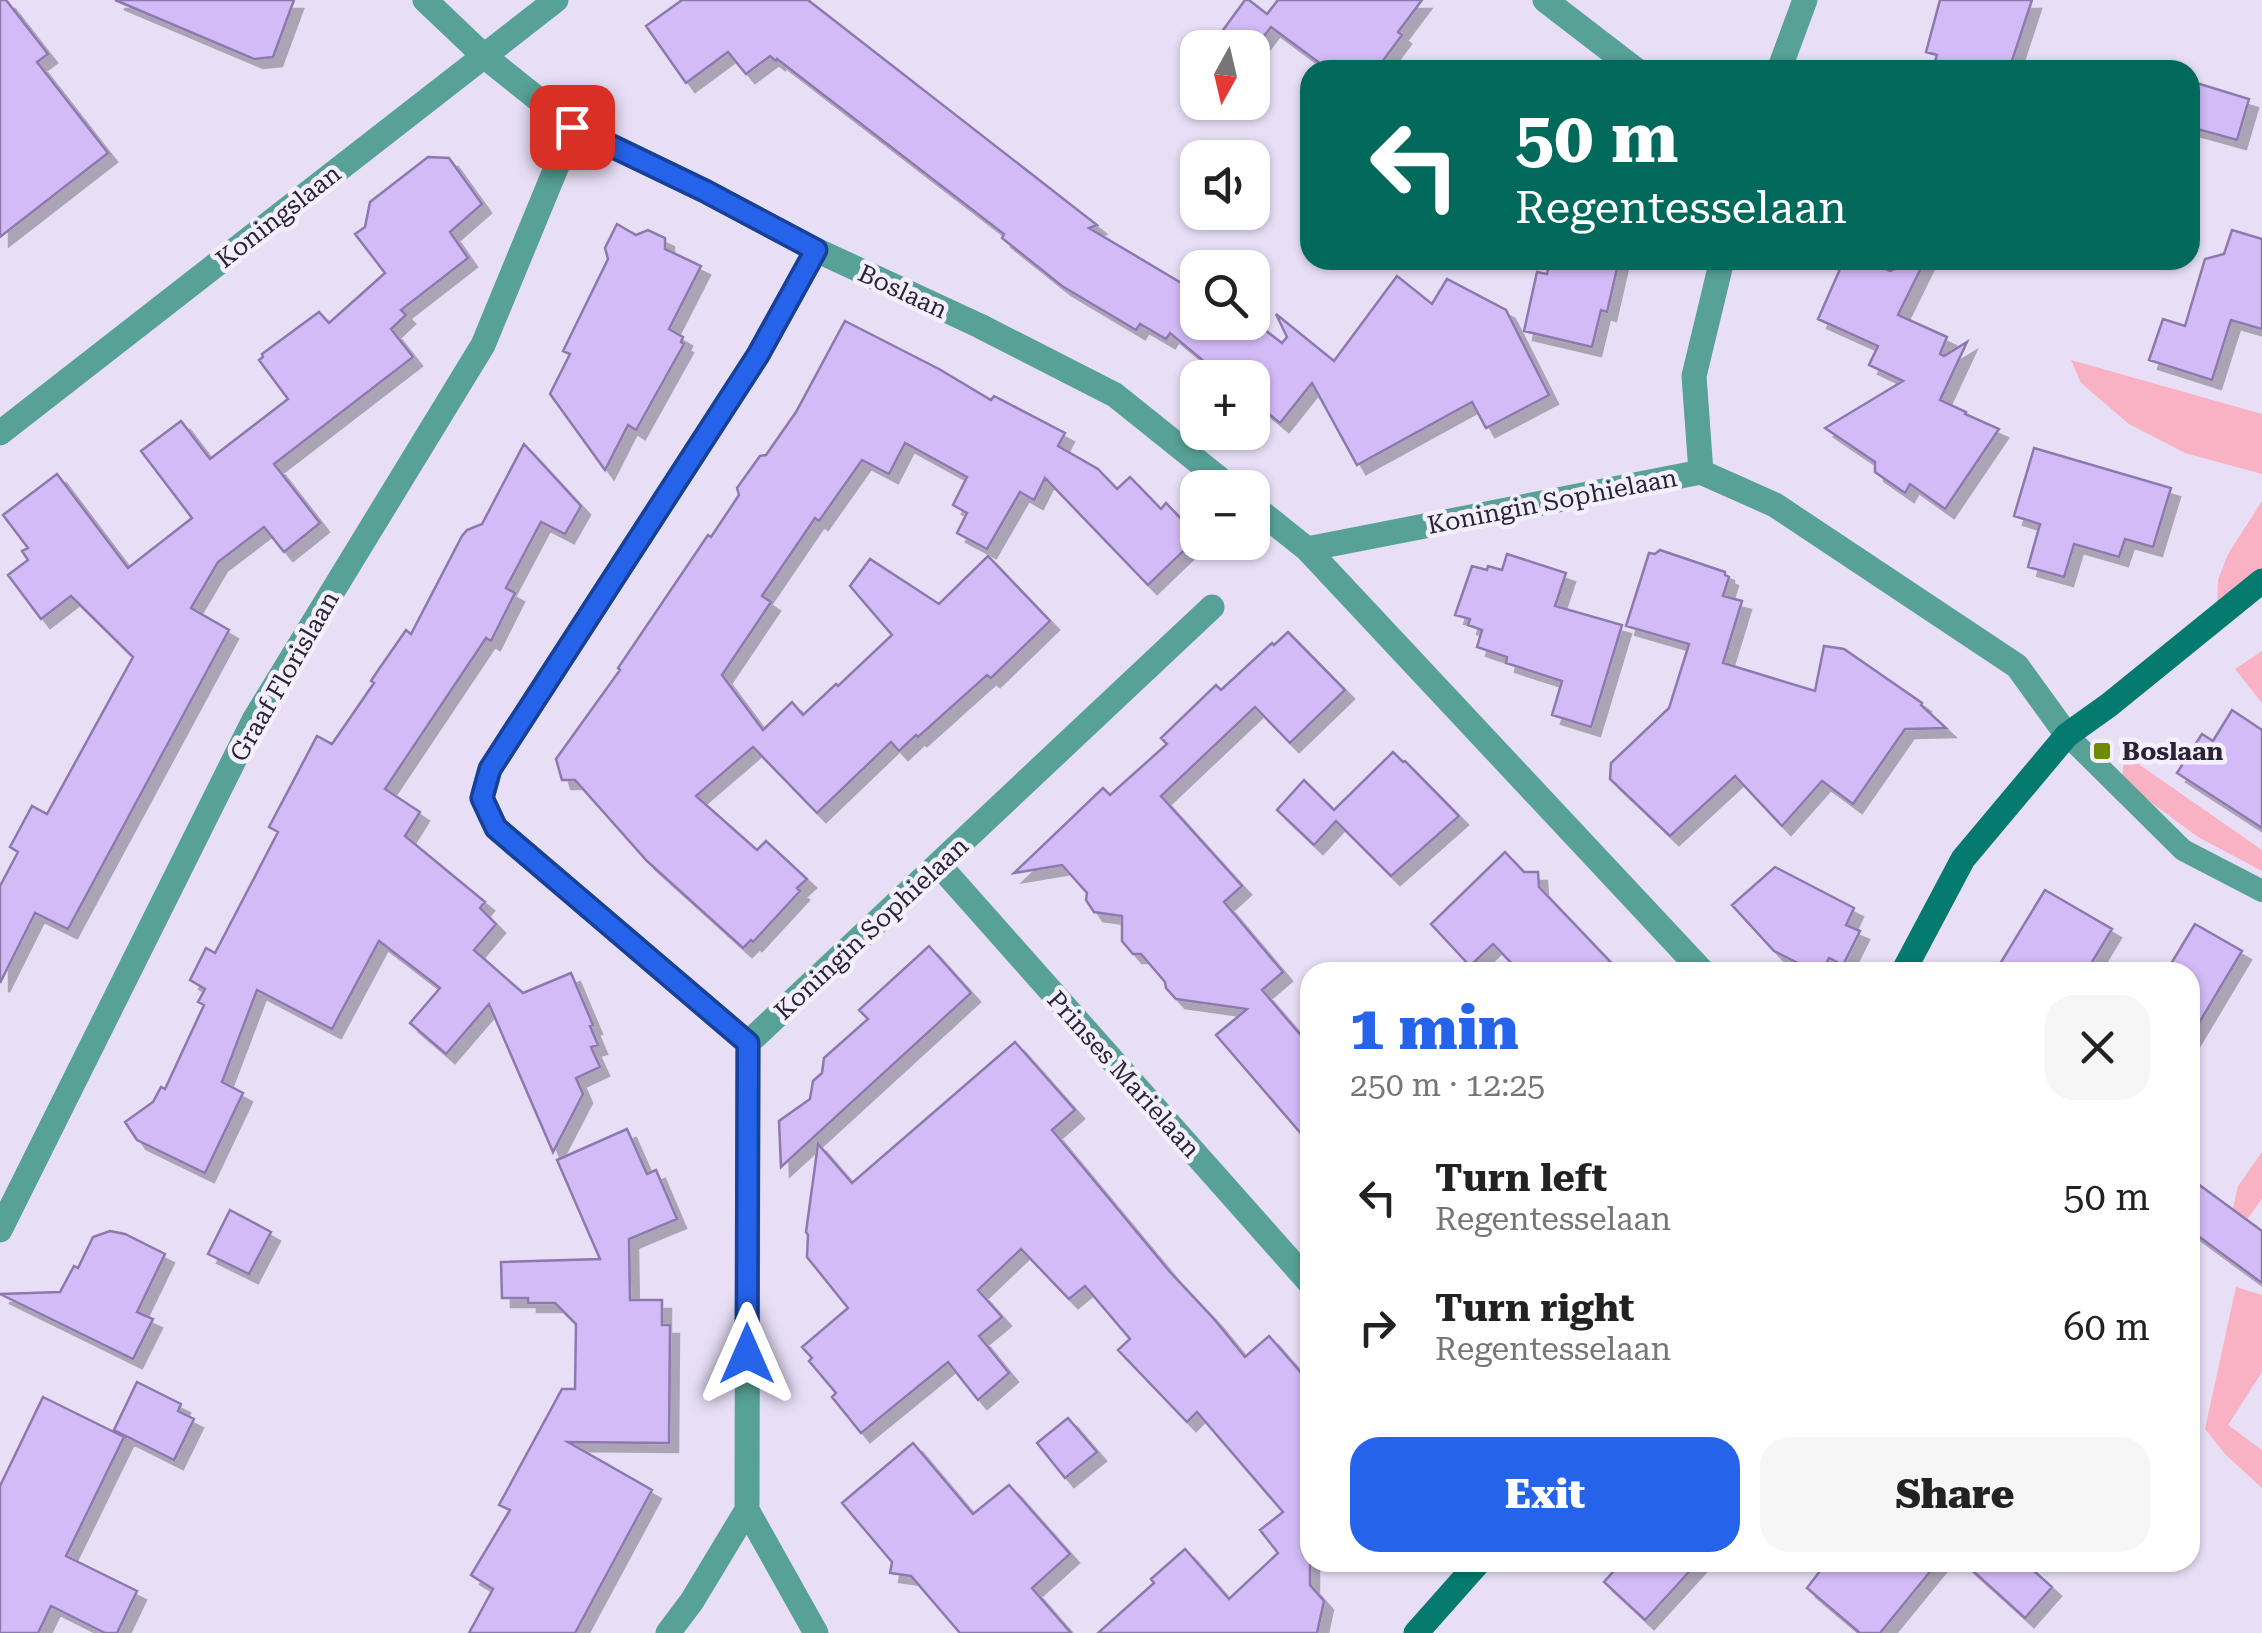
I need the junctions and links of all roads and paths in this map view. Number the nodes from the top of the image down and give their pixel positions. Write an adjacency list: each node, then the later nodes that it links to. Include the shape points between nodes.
1 (425, 0): 5 (street, Boslaan)
2 (556, 0): 5 (street, Koningslaan)
3 (1545, 0): 6 (street)
4 (1804, 0): 7 (street)
5 (484, 56): 8 (street, Boslaan); 11 (street, Koningslaan)
6 (1623, 60)
7 (1782, 60)
8 (572, 127): 9 (street, Boslaan); 24 (street, Graaf Florislaan, via 484,344 254,720)
9 (816, 250): 12 (street, Boslaan, via 1115,395); 23 (street, via 758,355 490,769 482,798 496,828)
10 (1720, 270): 13 (street, via 1694,376)
11 (0, 433)
12 (1209, 470)
13 (1701, 472): 15 (street, Koningin Sophielaan); 18 (street, Koningin Sophielaan, via 1775,506 2017,666)
14 (1270, 519): 15 (street)
15 (1308, 548): 21 (street)
16 (2262, 581): 18 (main road)
17 (1212, 607): 19 (street, Koningin Sophielaan)
18 (2067, 735): 20 (lane, via 2183,850); 22 (main road, via 1964,859)
19 (939, 864): 23 (street, Koningin Sophielaan); 25 (street, Prinses Marielaan)
20 (2262, 891)
21 (1694, 962)
22 (1908, 962)
23 (748, 1043): 26 (street)
24 (0, 1230)
25 (1300, 1271)
26 (746, 1510): 28 (street); 29 (street)
27 (1469, 1572): 30 (main road)
28 (668, 1633)
29 (816, 1633)
30 (1416, 1633)

